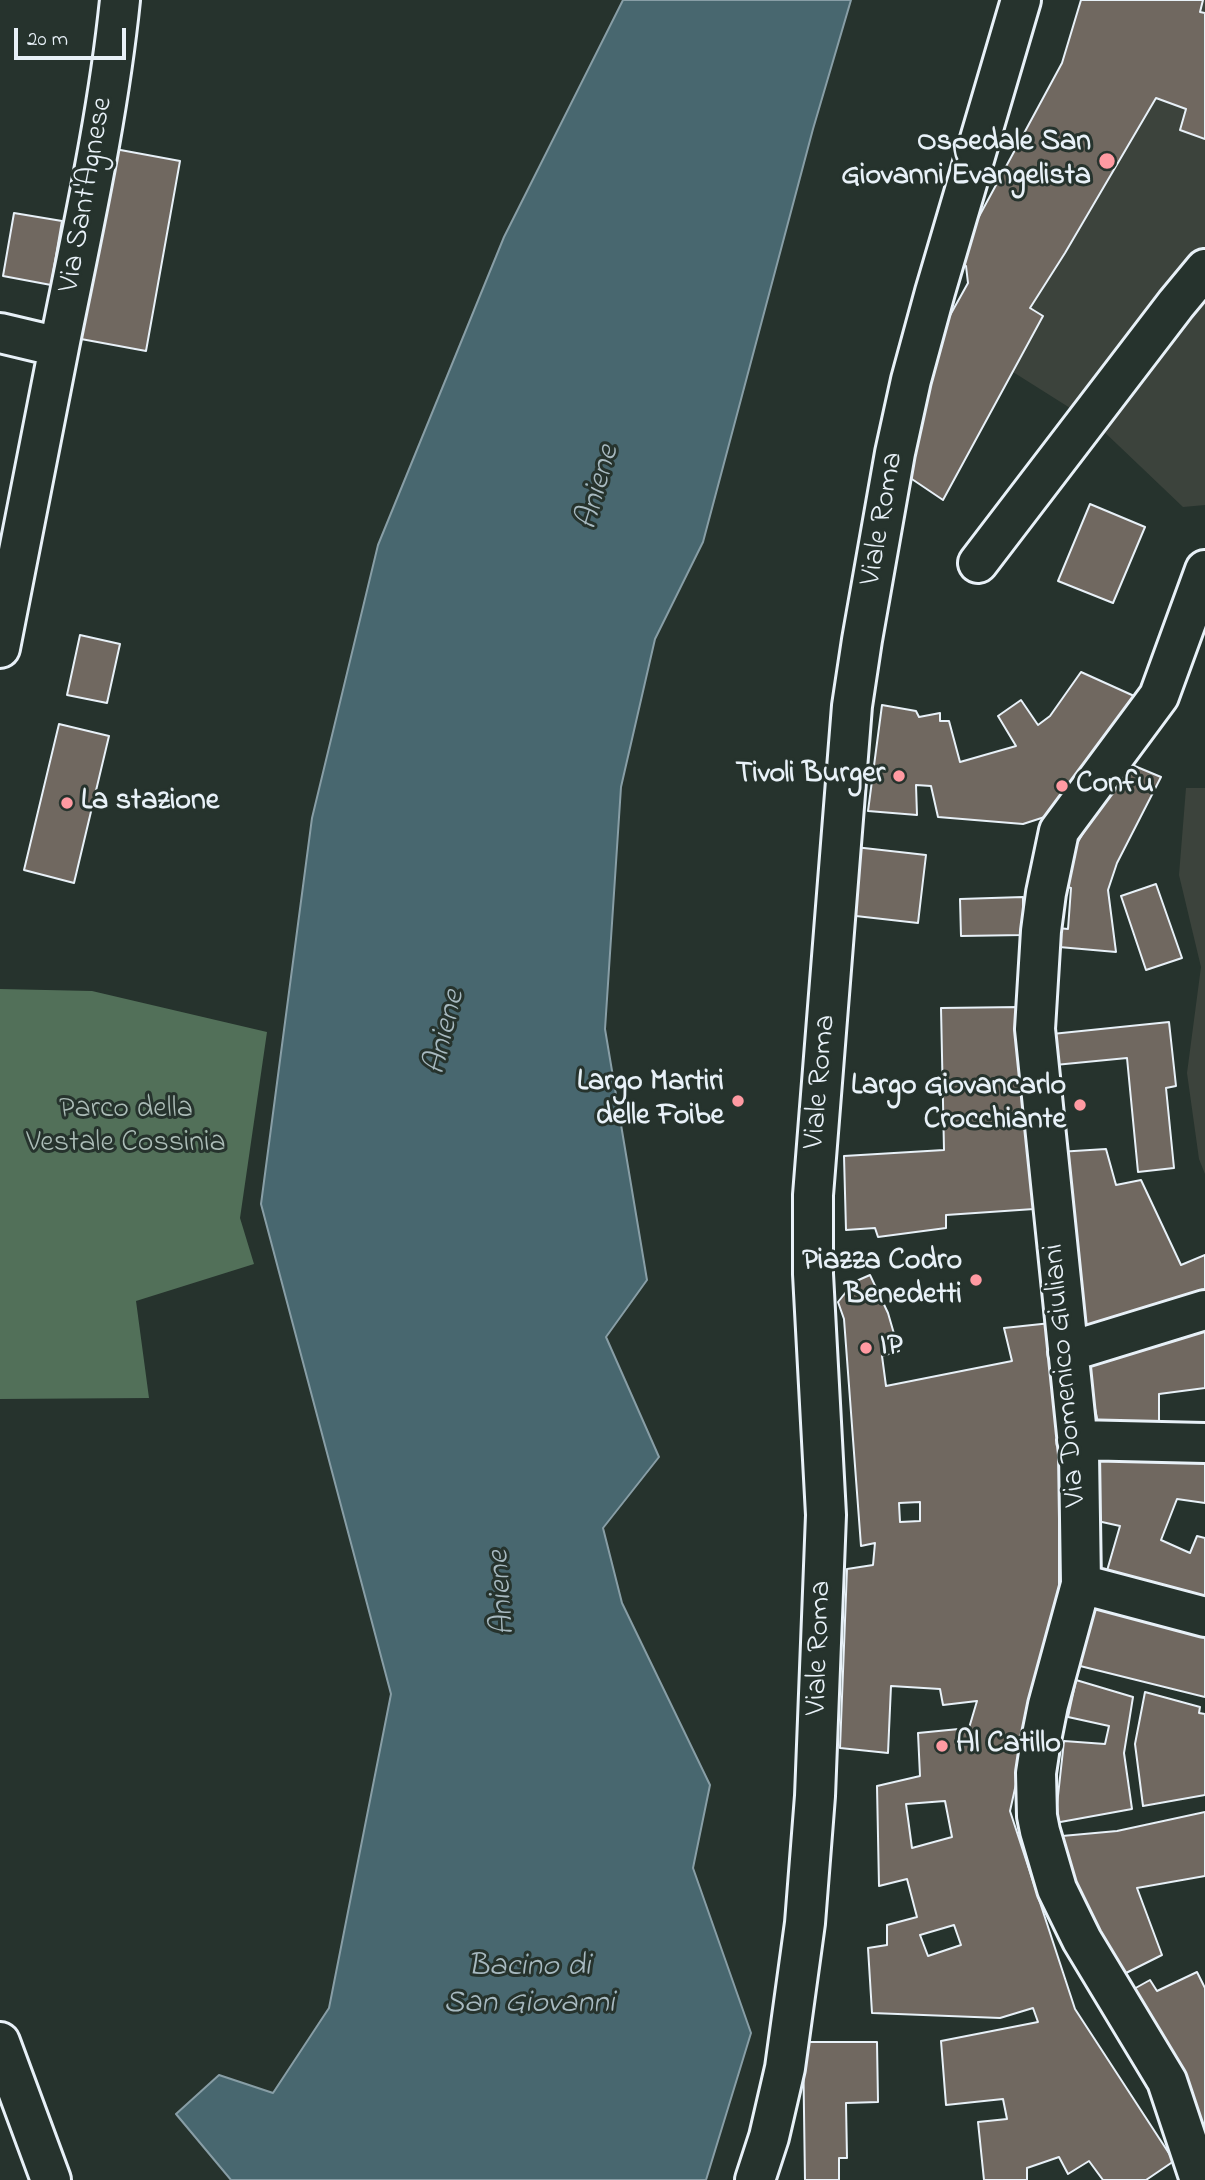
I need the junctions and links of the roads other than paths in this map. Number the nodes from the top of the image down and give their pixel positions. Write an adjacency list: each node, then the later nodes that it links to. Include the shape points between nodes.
1 (120, 0): 5 (street, Via Sant'Agnese, via 90,191)
2 (1021, 0): 17 (street, Viale Roma, via 911,380 852,706 813,1195 826,1515 813,1829 785,2068)
3 (1205, 269): 6 (street)
4 (0, 333): 5 (street)
5 (59, 347): 8 (street, Via Sant'Agnese)
6 (978, 563)
7 (1205, 570): 10 (street, Via Domenico Giuliani, via 1159,696 1059,831 1046,893 1035,1029)
8 (0, 648)
9 (1205, 1310): 10 (street)
10 (1068, 1352): 11 (street, Via Domenico Giuliani)
11 (1077, 1440): 12 (street); 13 (street, Via Domenico Giuliani)
12 (1205, 1443)
13 (1081, 1584): 14 (street); 18 (street, Via Domenico Giuliani, via 1048,1705 1036,1773 1040,1831 1057,1889 1078,1931 1167,2081)
14 (1205, 1616)
15 (0, 2042): 16 (street)
16 (51, 2180)
17 (755, 2180)
18 (1200, 2180)

